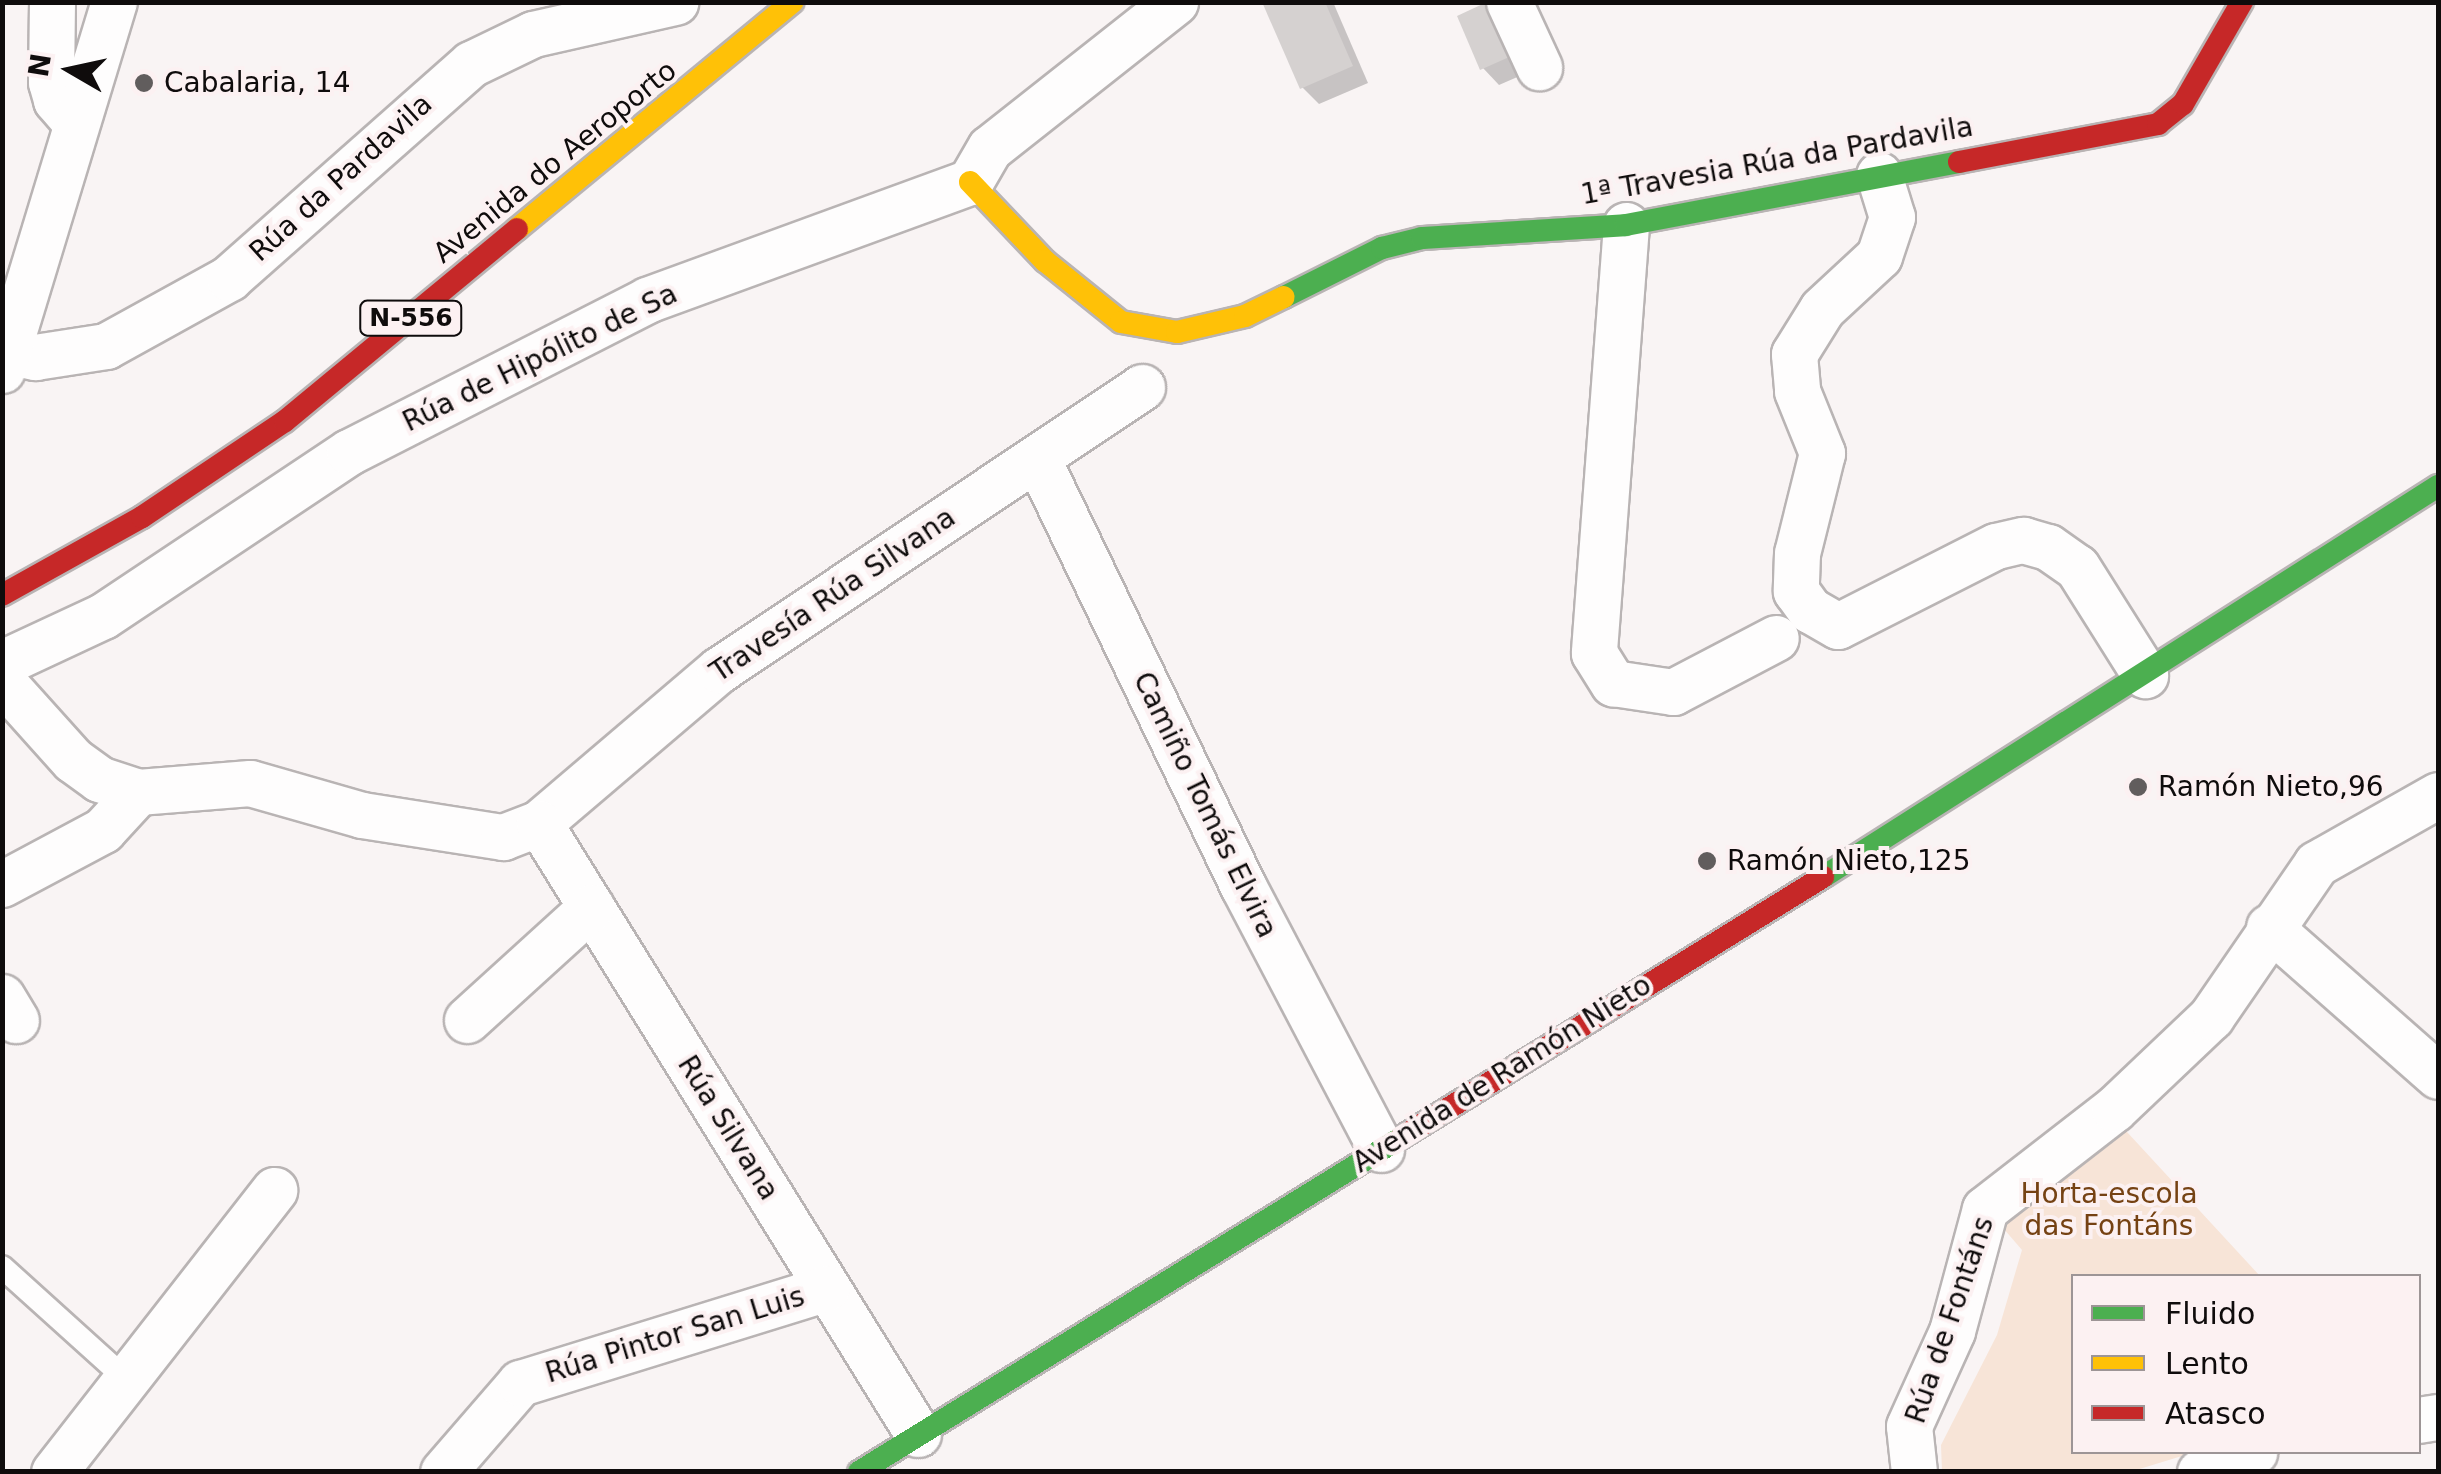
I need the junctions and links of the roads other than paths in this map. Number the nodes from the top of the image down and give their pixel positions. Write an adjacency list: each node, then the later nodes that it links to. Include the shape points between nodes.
1 (52, 2): 9 (street, via 51,82)
2 (114, 2): 9 (street)
3 (675, 2): 13 (street, Rúa da Pardavila, via 533,34 471,64 229,278 106,346)
4 (792, 2): 17 (main road, Avenida do Aeroporto / N-556, via 285,421 142,517)
5 (1175, 2): 11 (street, via 990,148)
6 (1509, 2): 8 (street)
7 (2242, 2): 10 (main road, 1ª Travesia Rúa da Pardavila, via 2184,104 2158,124)
8 (1539, 67)
9 (76, 124): 13 (street)
10 (1879, 175): 12 (main road, 1ª Travesia Rúa da Pardavila); 20 (street, via 1892,217 1879,256 1822,309 1794,354 1798,391 1822,454 1796,552 1796,591 1810,610 1838,626 1996,546 2023,540 2077,567)
11 (970, 182): 12 (main road, 1ª Travesia Rúa da Pardavila, via 1045,261 1120,322 1178,332 1245,316 1382,248 1422,238); 19 (street, Rúa de Hipólito de Sa, via 647,300 349,452 104,616)
12 (1626, 225): 18 (street, via 1594,654 1613,683 1673,692)
13 (7, 361)
14 (1142, 387): 15 (street, Travesía Rúa Silvana)
15 (1037, 458): 24 (street, Travesía Rúa Silvana, via 719,670); 30 (street, Camiño Tomás Elvira, via 1243,886)
16 (2438, 486): 20 (main road, Avenida de Ramón Nieto)
17 (2, 595)
18 (1776, 638)
19 (2, 663)
20 (2145, 675): 30 (main road, Avenida de Ramón Nieto)
21 (2, 681): 22 (street, via 73,760 99,779)
22 (138, 792): 24 (street, via 250,783 362,815 503,837); 25 (street, via 104,830)
23 (2438, 795): 27 (street, Rúa de Fontáns, via 2316,864)
24 (539, 823): 26 (street, Rúa Silvana)
25 (2, 884)
26 (591, 908): 28 (street); 33 (street, Rúa Silvana)
27 (2270, 927): 29 (street); 40 (street, Rúa de Fontáns, via 2212,1017 2114,1109 1985,1210 1952,1331 1909,1426)
28 (467, 1020)
29 (2438, 1076)
30 (1382, 1149): 35 (main road, Avenida de Ramón Nieto)
31 (274, 1190): 34 (street)
32 (2, 1268): 34 (lane)
33 (827, 1288): 35 (street, Rúa Silvana); 38 (street, Rúa Pintor San Luis, via 520,1383)
34 (126, 1378): 37 (street)
35 (918, 1434): 39 (main road, Avenida de Ramón Nieto)
36 (2249, 1454): 41 (street)
37 (54, 1472)
38 (444, 1472)
39 (859, 1472)
40 (1914, 1472)
41 (2200, 1472)

